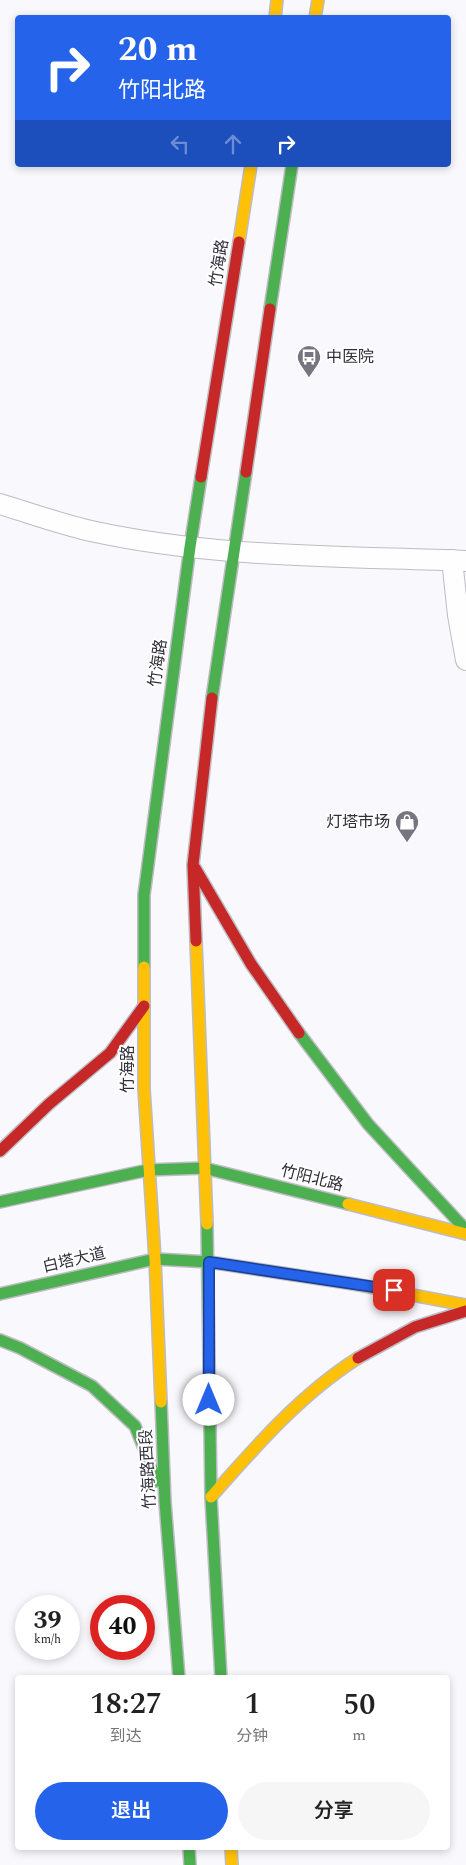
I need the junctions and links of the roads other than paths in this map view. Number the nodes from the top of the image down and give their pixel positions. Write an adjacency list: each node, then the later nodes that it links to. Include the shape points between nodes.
1 (277, 0): 3 (main road)
2 (318, 0): 4 (main road)
3 (275, 15)
4 (316, 15)
5 (251, 167): 8 (main road, 竹海路)
6 (292, 167): 9 (main road)
7 (0, 504): 8 (lane, via 90,531)
8 (190, 547): 9 (lane); 13 (main road, 竹海路, via 144,895)
9 (234, 552): 10 (lane); 12 (main road, via 213,690)
10 (459, 560): 11 (lane, via 458,615)
11 (466, 660)
12 (193, 865): 15 (main road); 18 (main road, via 251,964 308,1045 368,1124)
13 (144, 1006): 14 (main road, via 110,1053); 16 (main road, 竹海路)
14 (0, 1150)
15 (204, 1168): 16 (main road, 竹阳北路); 18 (main road, 竹阳北路); 20 (main road)
16 (148, 1170): 17 (main road); 19 (main road, 竹海路)
17 (0, 1202)
18 (466, 1232)
19 (155, 1259): 20 (main road); 21 (main road, 白塔大道); 26 (main road, 竹海路西段)
20 (209, 1262): 22 (main road); 25 (main road)
21 (0, 1294)
22 (466, 1305)
23 (466, 1311): 25 (main road, via 408,1329 342,1366 260,1440)
24 (0, 1340): 26 (main road, via 92,1386 135,1426)
25 (211, 1497): 28 (main road)
26 (165, 1502): 27 (main road, 竹海路西段)
27 (179, 1675)
28 (221, 1675)
29 (189, 1850): 31 (main road)
30 (231, 1850): 32 (main road)
31 (190, 1865)
32 (232, 1865)

